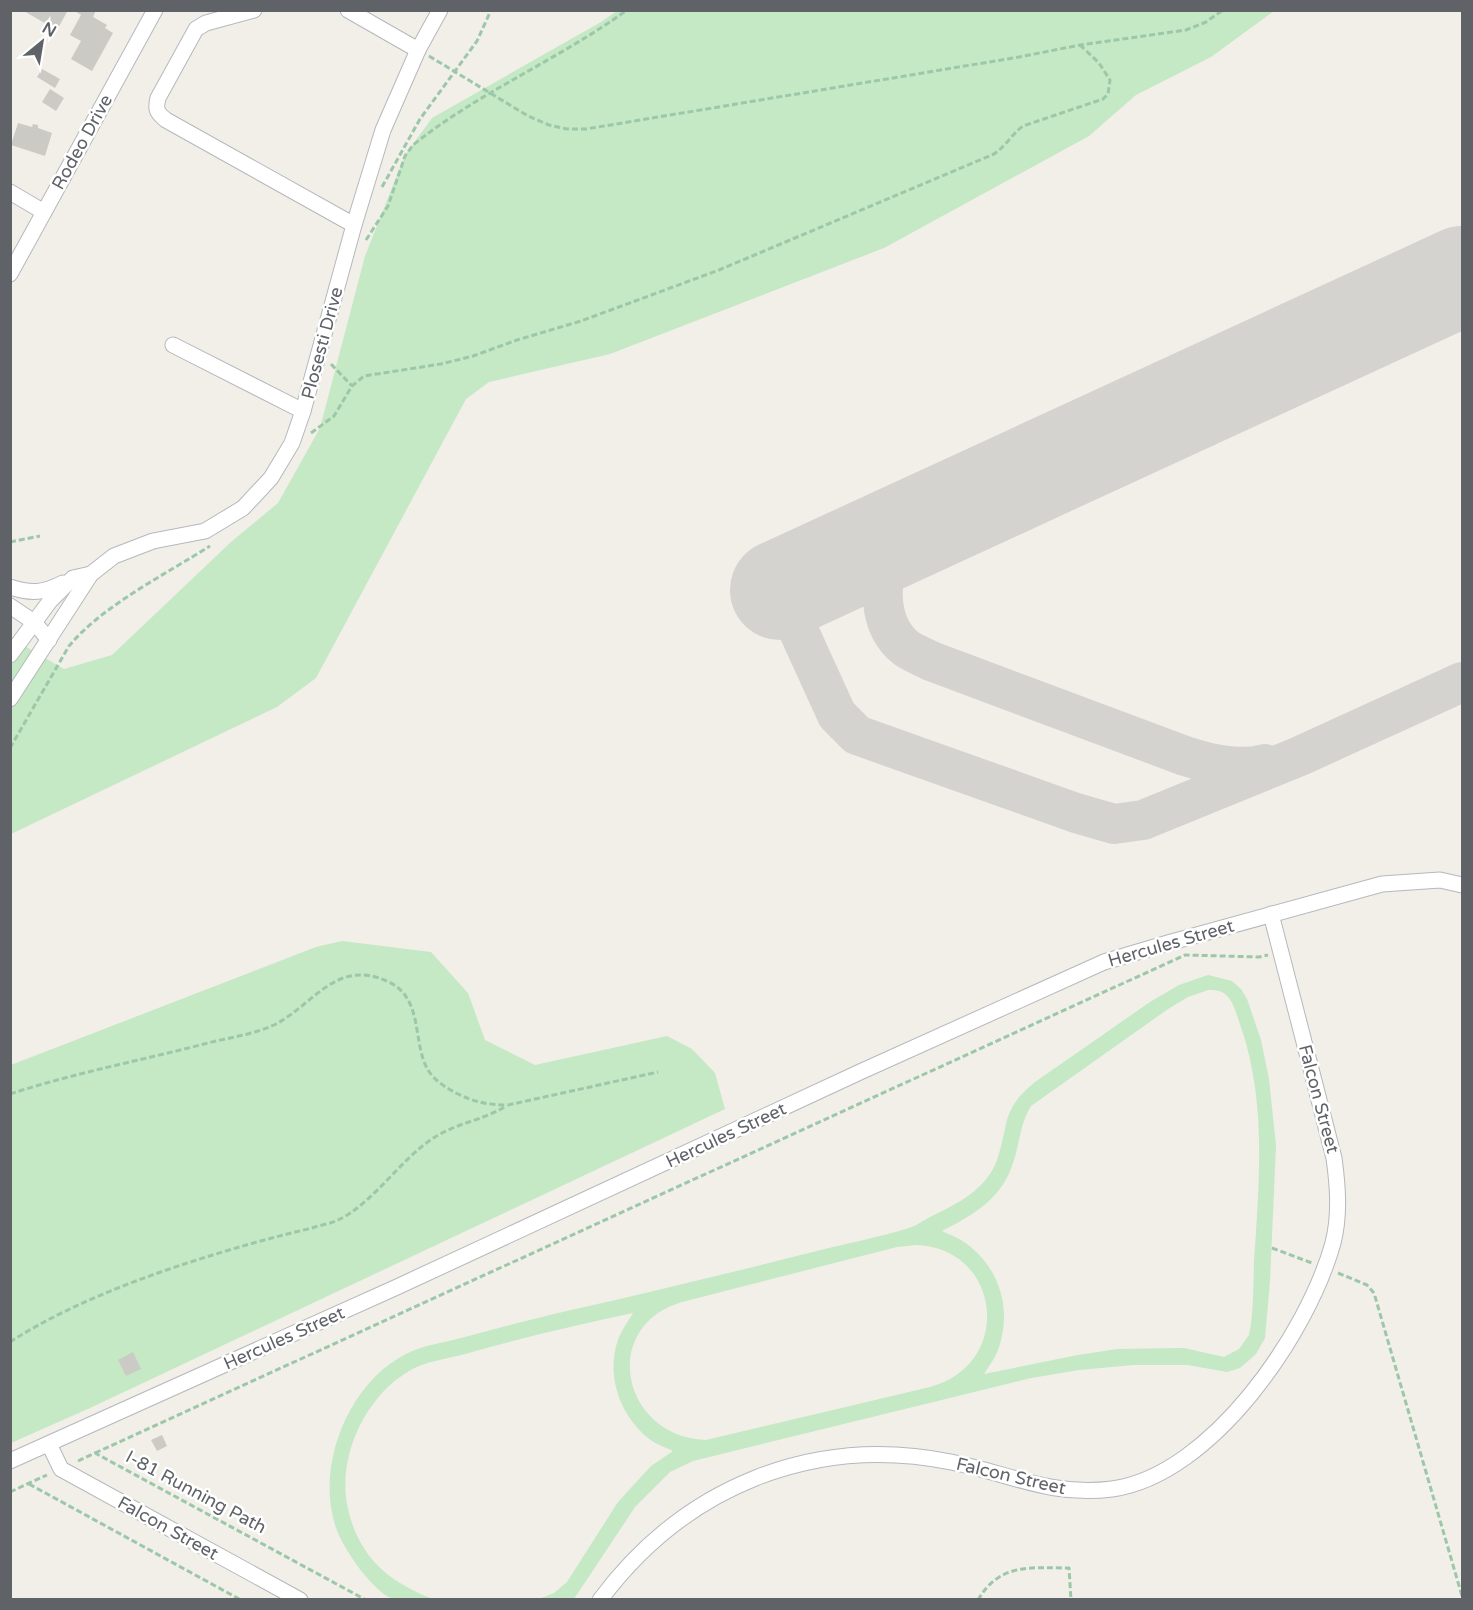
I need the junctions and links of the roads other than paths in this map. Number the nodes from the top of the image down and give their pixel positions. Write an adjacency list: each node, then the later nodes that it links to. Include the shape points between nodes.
1 (254, 10): 8 (street, via 196,29 155,107 166,120)
2 (348, 10): 5 (street)
3 (440, 10): 5 (street, Plosesti Drive)
4 (153, 11): 7 (street, Rodeo Drive)
5 (418, 50): 8 (street, Plosesti Drive, via 383,130)
6 (10, 192): 7 (street)
7 (44, 212): 9 (street, Rodeo Drive)
8 (354, 225): 11 (street, Plosesti Drive)
9 (10, 274)
10 (173, 345): 11 (street)
11 (303, 411): 12 (street, Plosesti Drive, via 292,442 271,478 243,508 205,531 153,541 114,556)
12 (91, 574): 13 (street, Plosesti Drive); 17 (street, Plosesti Drive)
13 (73, 578): 14 (street, Plosesti Drive, via 49,591 24,592); 16 (street)
14 (10, 587)
15 (10, 606): 16 (street)
16 (23, 628): 17 (street); 18 (street)
17 (50, 640): 19 (street, Plosesti Drive)
18 (10, 655)
19 (10, 699)
20 (1462, 885): 21 (street, Hercules Street, via 1440,880 1382,884)
21 (1270, 914): 22 (street, Hercules Street, via 1104,962); 25 (street, Falcon Street, via 1334,1158 1337,1218 1325,1267 1290,1337 1230,1419 1173,1466 1113,1489 1066,1490 918,1456 867,1454 784,1467 731,1488 697,1507 654,1540)
22 (49, 1444): 23 (street, Hercules Street); 24 (street, Falcon Street, via 61,1469)
23 (10, 1461)
24 (300, 1599)
25 (600, 1599)

